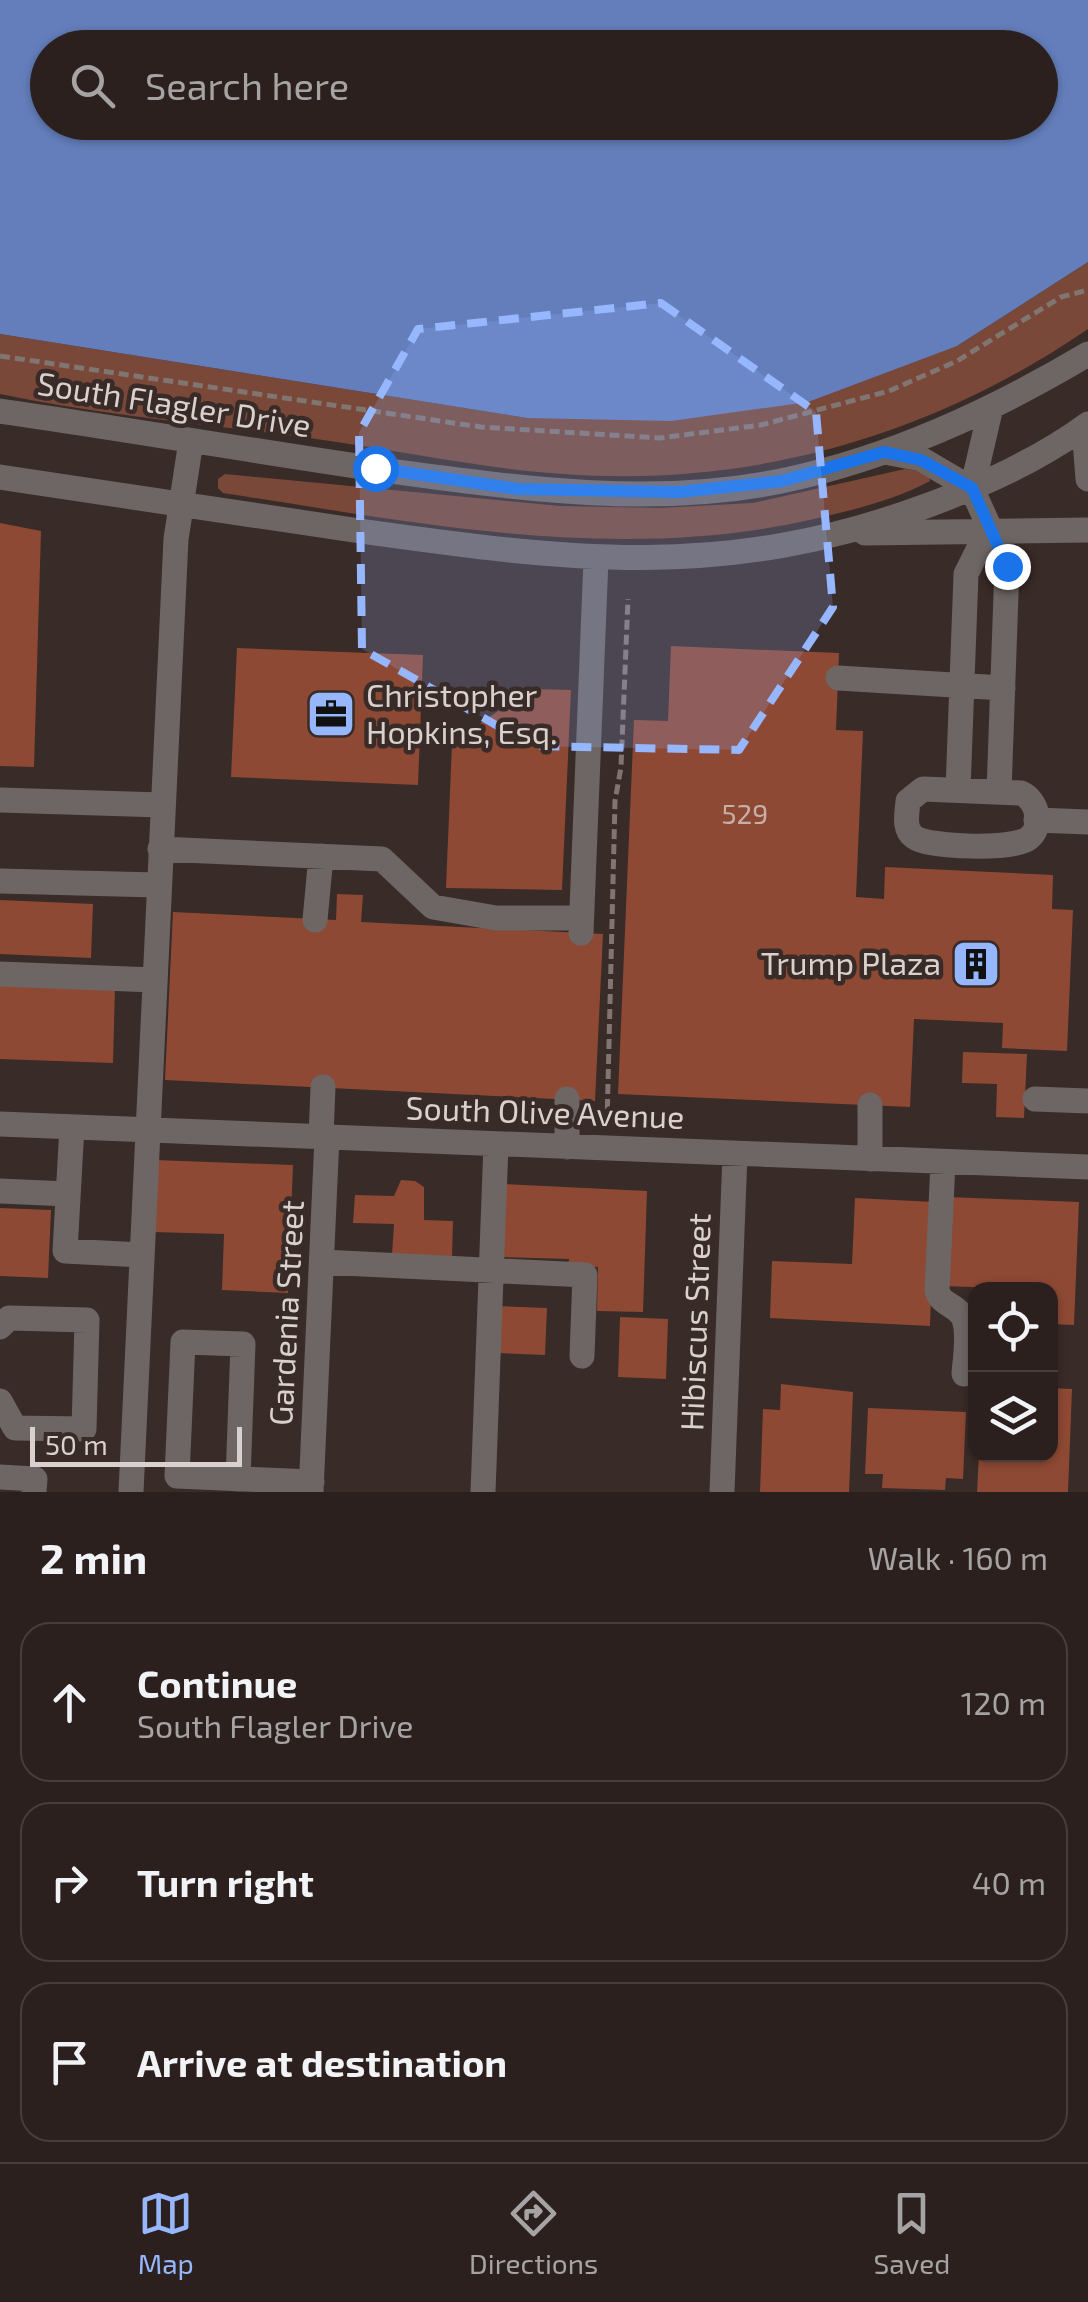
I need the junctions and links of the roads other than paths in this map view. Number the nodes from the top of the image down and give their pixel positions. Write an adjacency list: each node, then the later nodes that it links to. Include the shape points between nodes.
1 (1088, 354): 2 (street, South Flagler Drive)
2 (991, 407): 6 (street, South Flagler Drive); 9 (street)
3 (0, 412): 5 (street, South Flagler Drive)
4 (1086, 426): 8 (street); 9 (street, via 1007,475)
5 (191, 441): 6 (street, South Flagler Drive, via 518,489 603,494 782,481); 10 (street)
6 (884, 452): 9 (street, via 921,460)
7 (0, 477): 10 (street)
8 (1088, 479)
9 (972, 488): 11 (street); 13 (street)
10 (178, 504): 14 (street); 21 (street)
11 (988, 530): 12 (street); 13 (street, via 927,536); 16 (street, via 966,574); 17 (street, via 1007,566)
12 (1088, 530)
13 (855, 532): 14 (street, via 753,553)
14 (596, 559): 25 (street, via 581,925 434,907 382,859)
15 (838, 678): 16 (street)
16 (962, 685): 17 (street); 18 (street)
17 (1003, 688): 19 (street)
18 (958, 790): 19 (street); 22 (street, via 923,790 908,801 906,826 913,836 928,843 1014,846 1030,838)
19 (1000, 792): 22 (street, via 1030,797)
20 (0, 800): 21 (street)
21 (162, 805): 24 (street)
22 (1036, 820): 23 (street)
23 (1088, 822)
24 (160, 849): 25 (street); 27 (street)
25 (322, 856): 28 (street)
26 (0, 882): 27 (street)
27 (157, 885): 30 (street)
28 (315, 920)
29 (0, 974): 30 (street)
30 (154, 980): 38 (street)
31 (324, 1088): 39 (street, Gardenia Street)
32 (568, 1099): 41 (street)
33 (1036, 1100): 34 (street)
34 (1088, 1101)
35 (870, 1104): 43 (street)
36 (0, 1124): 37 (street, South Olive Avenue)
37 (72, 1127): 38 (street, South Olive Avenue); 47 (street)
38 (148, 1130): 39 (street, South Olive Avenue); 48 (street)
39 (324, 1137): 40 (street, South Olive Avenue); 49 (street, Gardenia Street)
40 (496, 1144): 41 (street, South Olive Avenue); 50 (street)
41 (567, 1147): 42 (street, South Olive Avenue)
42 (735, 1154): 43 (street, South Olive Avenue); 61 (street, Hibiscus Street)
43 (870, 1158): 44 (street, South Olive Avenue)
44 (943, 1162): 45 (street, South Olive Avenue); 53 (street, via 937,1291 966,1325)
45 (1088, 1167)
46 (0, 1191): 47 (street)
47 (68, 1194): 48 (street, via 65,1250)
48 (142, 1255): 59 (street)
49 (322, 1262): 50 (street); 57 (street, Gardenia Street)
50 (491, 1268): 52 (street, via 584,1275); 60 (street)
51 (0, 1327): 54 (street, via 9,1318 87,1320 84,1429 16,1428)
52 (582, 1356)
53 (964, 1374)
54 (0, 1401)
55 (0, 1477): 58 (street, via 35,1479)
56 (238, 1479): 56 (street, via 178,1476 182,1342 243,1344); 57 (street)
57 (312, 1487)
58 (34, 1492)
59 (131, 1492)
60 (483, 1492)
61 (722, 1492)

